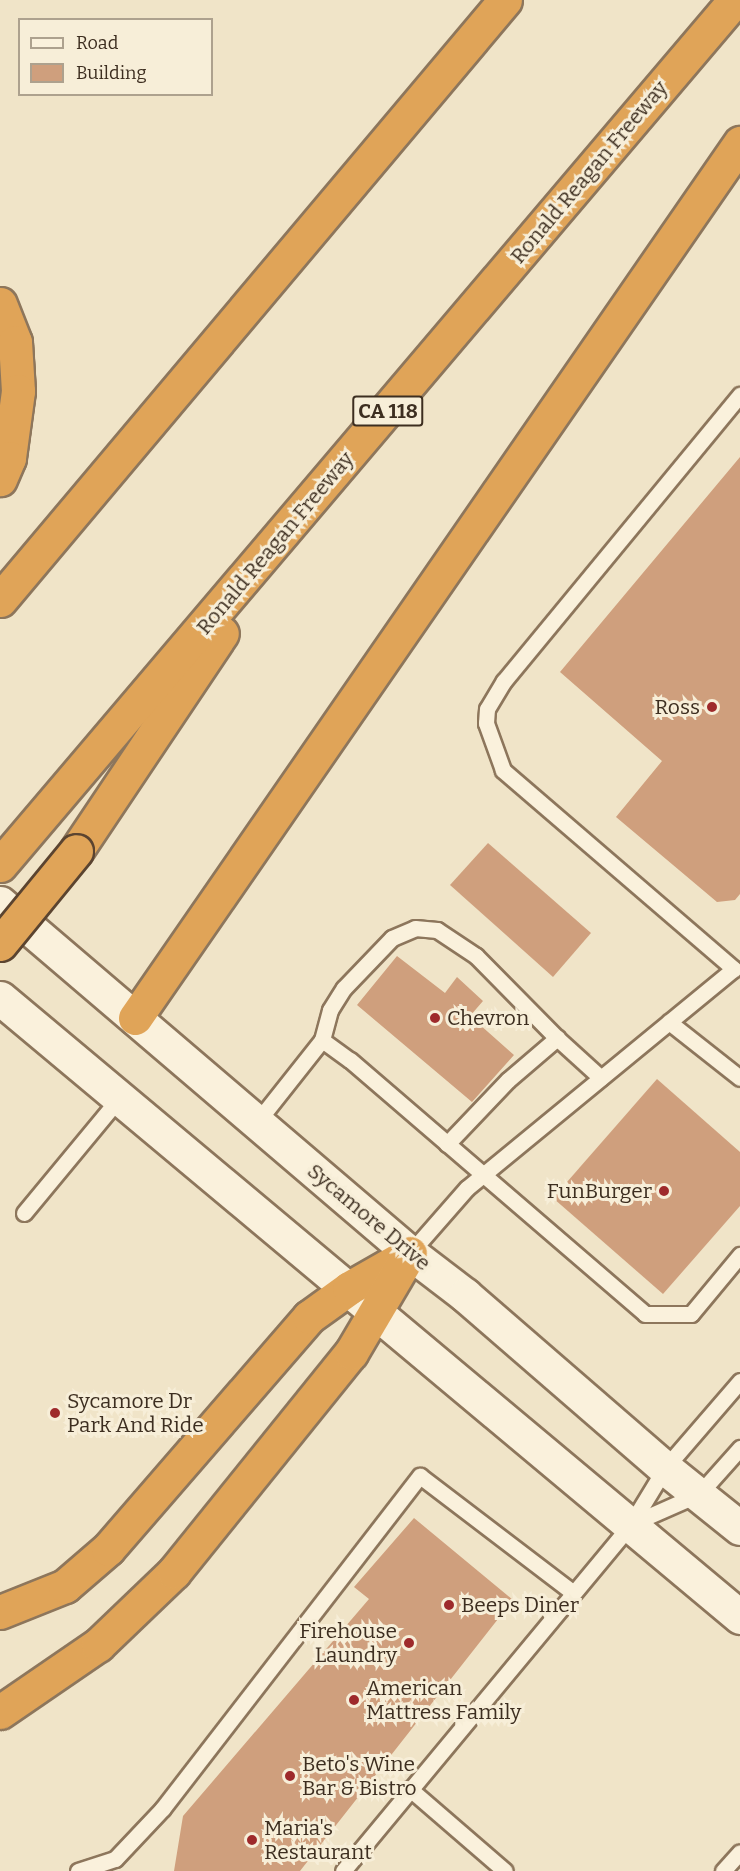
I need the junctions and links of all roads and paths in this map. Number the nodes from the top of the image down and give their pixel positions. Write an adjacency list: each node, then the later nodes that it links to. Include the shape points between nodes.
1 (505, 0): 8 (highway)
2 (735, 0): 7 (highway, Ronald Reagan Freeway / CA 118)
3 (740, 143): 14 (highway)
4 (0, 304): 6 (highway, via 15,342 18,391 9,458)
5 (740, 395): 12 (lane, via 504,681 487,709 486,723 503,770)
6 (0, 479)
7 (304, 509): 9 (highway, Ronald Reagan Freeway / CA 118); 11 (highway, bridge, via 76,851)
8 (0, 600)
9 (0, 865)
10 (0, 903): 14 (main road, Sycamore Drive)
11 (0, 944)
12 (738, 968): 15 (lane)
13 (0, 998): 20 (main road)
14 (135, 1018): 21 (main road, Sycamore Drive)
15 (669, 1022): 18 (lane); 19 (lane)
16 (557, 1038): 17 (lane, via 476,956 437,930 415,928 392,938 344,988 330,1010); 18 (lane); 22 (lane, via 508,1080)
17 (322, 1040): 21 (lane); 22 (lane)
18 (601, 1078): 23 (lane)
19 (740, 1078)
20 (119, 1098): 24 (lane); 27 (main road)
21 (257, 1122): 25 (main road, Sycamore Drive)
22 (447, 1144): 23 (lane)
23 (483, 1175): 25 (lane); 26 (lane, via 645,1314 691,1314)
24 (24, 1213)
25 (410, 1253): 27 (highway); 28 (highway); 31 (main road, Sycamore Drive, via 465,1295)
26 (740, 1256)
27 (349, 1288): 28 (main road); 36 (highway, via 309,1317 108,1550 65,1586)
28 (375, 1311): 33 (main road); 38 (highway, via 351,1353 174,1572 98,1645)
29 (740, 1381): 31 (lane)
30 (740, 1448): 32 (lane)
31 (665, 1468): 32 (main road, Sycamore Drive); 33 (lane)
32 (699, 1494): 33 (lane); 34 (main road, Sycamore Drive)
33 (631, 1524): 35 (lane); 37 (main road)
34 (740, 1528)
35 (572, 1592): 39 (lane); 41 (lane, via 420,1476 163,1808 115,1859)
36 (0, 1612)
37 (740, 1617)
38 (0, 1712)
39 (410, 1789): 42 (lane); 43 (lane)
40 (740, 1852): 44 (lane)
41 (78, 1871)
42 (343, 1871)
43 (505, 1871)
44 (723, 1871)

